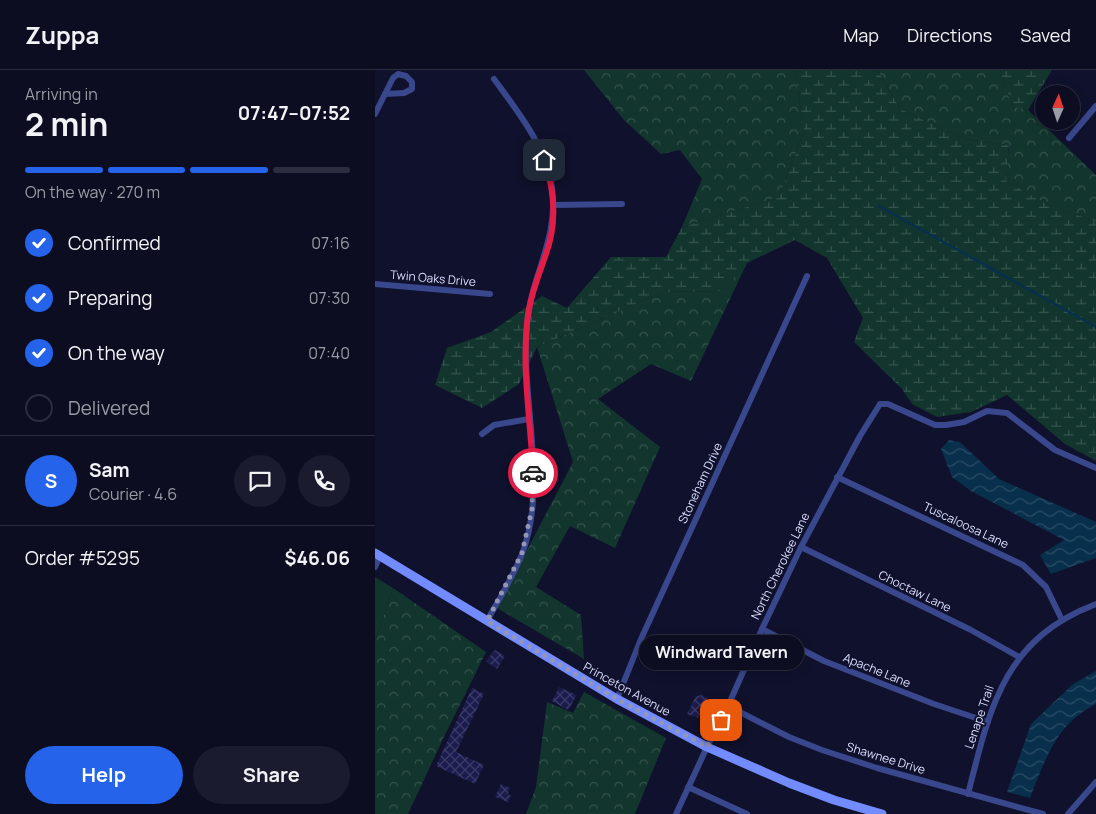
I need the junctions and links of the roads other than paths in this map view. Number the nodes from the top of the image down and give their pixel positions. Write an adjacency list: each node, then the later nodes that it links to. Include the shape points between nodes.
1 (494, 79): 7 (street, via 541,150 552,187)
2 (385, 94): 4 (street)
3 (1096, 107): 5 (street)
4 (375, 114)
5 (1069, 138)
6 (622, 204): 7 (street)
7 (553, 205): 11 (street, via 551,237 532,293 527,324)
8 (807, 276): 23 (street, Stoneham Drive, via 641,639)
9 (375, 284): 10 (street, Twin Oaks Drive)
10 (490, 294)
11 (529, 419): 12 (street, via 494,425); 20 (street, via 533,473 529,528 522,553)
12 (482, 434)
13 (1096, 468): 14 (street, North Cherokee Lane, via 1055,450 1007,413 987,411 946,426 935,425 888,404 880,404)
14 (837, 477): 15 (street, North Cherokee Lane); 19 (street, Tuscaloosa Lane, via 1023,565 1046,587)
15 (801, 547): 21 (street, North Cherokee Lane); 22 (street, Choctaw Lane)
16 (378, 555): 17 (street); 20 (main road, Princeton Avenue)
17 (375, 566)
18 (1096, 604): 19 (street, Lenape Trail)
19 (1062, 620): 22 (street, Lenape Trail)
20 (487, 621): 23 (main road, Princeton Avenue)
21 (762, 629): 24 (street, North Cherokee Lane); 25 (street, Apache Lane, via 824,661)
22 (1019, 657): 25 (street, Lenape Trail, via 998,693)
23 (617, 699): 26 (main road, Princeton Avenue)
24 (729, 706): 26 (street, North Cherokee Lane); 29 (street, Shawnee Drive, via 822,750)
25 (988, 722): 29 (street, Lenape Trail)
26 (707, 747): 28 (street, North Cherokee Lane); 32 (main road, Princeton Avenue, via 789,783)
27 (1096, 782): 34 (street)
28 (688, 787): 30 (street, North Cherokee Lane); 31 (street)
29 (969, 794): 33 (street, Shawnee Drive)
30 (676, 814)
31 (747, 814)
32 (883, 814)
33 (1043, 814)
34 (1068, 814)

